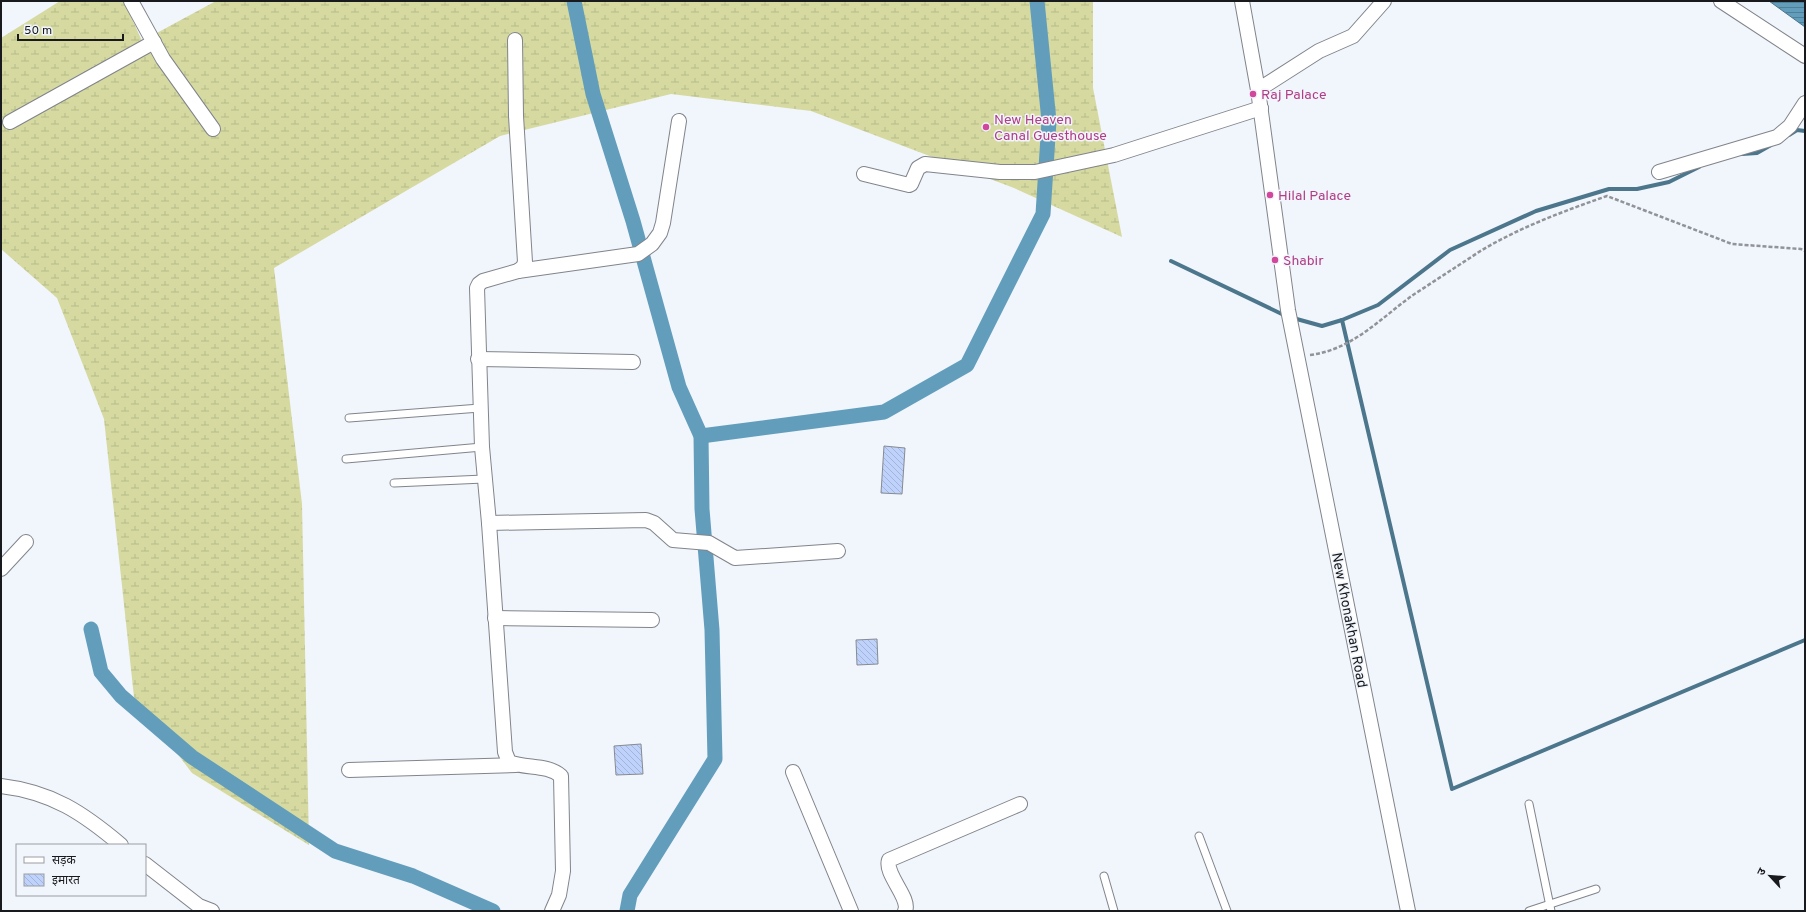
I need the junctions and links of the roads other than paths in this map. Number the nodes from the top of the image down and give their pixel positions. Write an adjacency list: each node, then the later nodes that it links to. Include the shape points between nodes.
1 (131, 1): 6 (street)
2 (1242, 1): 8 (street, New Khonakhan Road)
3 (1384, 1): 8 (street, via 1353,36 1319,51)
4 (1721, 1): 7 (street)
5 (515, 40): 16 (street, via 516,116 525,262)
6 (154, 42): 12 (street); 13 (street)
7 (1805, 56)
8 (1258, 90): 10 (street, New Khonakhan Road)
9 (1805, 103): 14 (street, via 1790,126 1777,137)
10 (1261, 108): 15 (street, via 1114,155 1035,172 1000,172 925,164 918,168 909,185); 49 (street, New Khonakhan Road, via 1288,310)
11 (679, 121): 16 (street, via 660,233 652,244 638,254)
12 (10, 122)
13 (213, 129)
14 (1659, 172)
15 (864, 174)
16 (518, 272): 17 (street, via 483,281 477,288)
17 (478, 359): 18 (street); 19 (street)
18 (633, 362)
19 (480, 408): 20 (lane); 21 (street)
20 (349, 418)
21 (482, 447): 22 (lane); 23 (street)
22 (346, 459)
23 (484, 479): 24 (lane); 25 (street)
24 (394, 483)
25 (489, 523): 27 (street, via 642,520 654,524 673,540 709,543 735,558 743,559); 29 (street)
26 (26, 542): 28 (street)
27 (838, 551)
28 (1, 569)
29 (495, 618): 30 (street); 31 (street, via 505,752 509,762)
30 (652, 620)
31 (516, 765): 32 (street); 44 (street, via 548,769 561,776 563,871 559,895)
32 (350, 770)
33 (793, 772): 45 (street)
34 (1, 786): 38 (street, via 46,796 75,809)
35 (1020, 804): 46 (street, via 889,860 889,867 906,904)
36 (1528, 804): 42 (lane)
37 (1199, 836): 48 (lane)
38 (120, 844)
39 (146, 865): 43 (street, via 194,902)
40 (1104, 876): 47 (lane)
41 (1596, 889): 42 (lane)
42 (1550, 908): 50 (lane)
43 (212, 911)
44 (552, 911)
45 (851, 911)
46 (905, 911)
47 (1114, 911)
48 (1227, 911)
49 (1408, 911)
50 (1529, 911)

